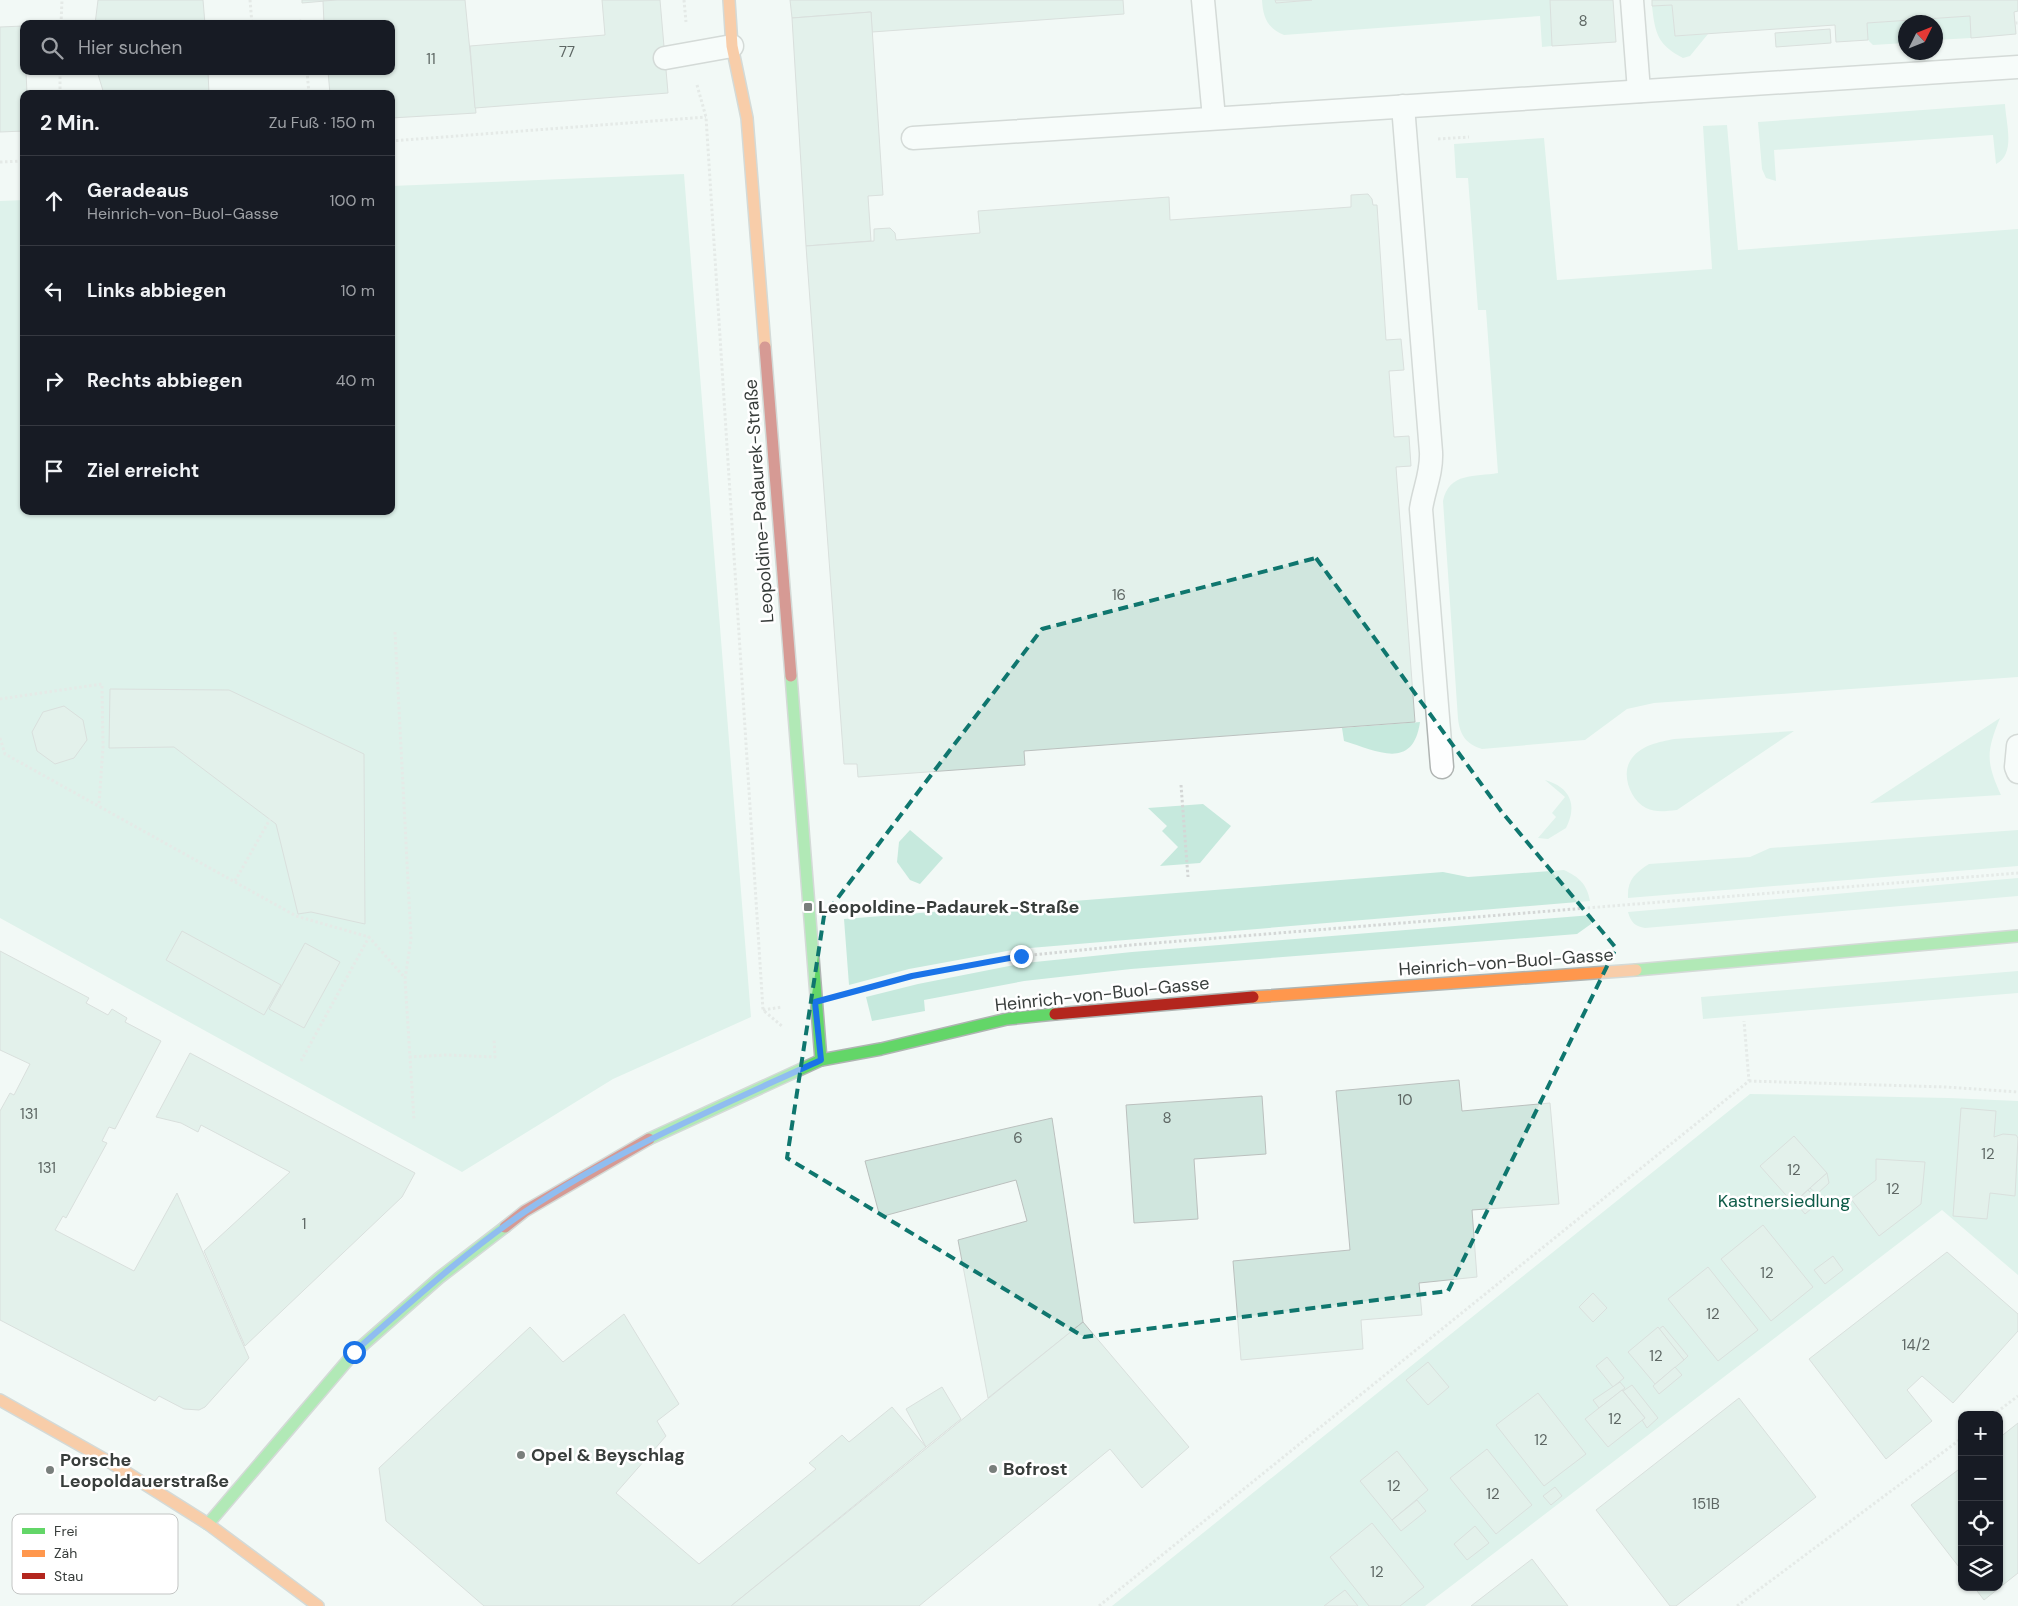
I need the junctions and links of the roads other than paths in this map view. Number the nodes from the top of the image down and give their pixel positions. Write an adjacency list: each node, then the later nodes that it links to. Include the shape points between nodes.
1 (729, 0): 4 (street, Leopoldine-Padaurek-Straße)
2 (1203, 0): 9 (lane)
3 (1632, 0): 7 (lane)
4 (732, 46): 5 (lane); 15 (street, Leopoldine-Padaurek-Straße, via 747,118)
5 (665, 58)
6 (2018, 67): 7 (lane)
7 (1639, 91): 8 (lane)
8 (1403, 106): 9 (lane); 12 (lane, via 1432,465 1421,509)
9 (1214, 118): 10 (lane)
10 (913, 138)
11 (2018, 746): 13 (lane)
12 (1442, 767)
13 (2018, 772)
14 (2018, 936): 15 (street, Heinrich-von-Buol-Gasse, via 1619,971 1120,1007 1007,1019)
15 (821, 1060): 17 (street, Heinrich-von-Buol-Gasse, via 636,1145 525,1211 438,1278 354,1352)
16 (0, 1400): 17 (street, via 113,1464)
17 (208, 1524): 18 (street)
18 (318, 1606)

